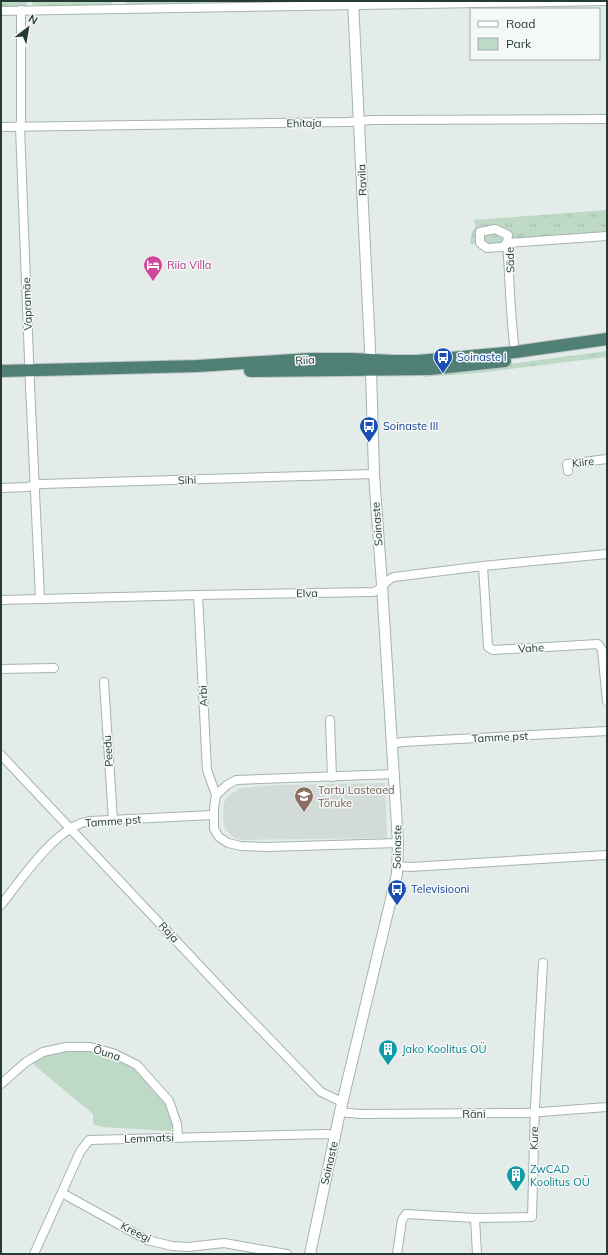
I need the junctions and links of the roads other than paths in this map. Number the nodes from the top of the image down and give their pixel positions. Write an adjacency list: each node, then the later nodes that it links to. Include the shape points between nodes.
1 (607, 1): 2 (street)
2 (353, 3): 3 (street); 6 (street, Ravila)
3 (21, 10): 4 (street); 8 (street, Vapramäe)
4 (1, 11)
5 (607, 119): 6 (street, Ehitaja)
6 (359, 121): 8 (street, Ehitaja); 13 (street, Ravila)
7 (1, 127): 8 (street, Ehitaja)
8 (20, 127): 15 (street, Vapramäe)
9 (607, 236): 12 (street, Säde, via 508,243)
10 (607, 340): 12 (highway, Riia)
11 (607, 348): 13 (highway, Riia, via 458,367 430,369)
12 (515, 352): 13 (highway, Riia)
13 (371, 365): 15 (highway, Riia, via 352,358); 19 (street, Soinaste)
14 (1, 371): 15 (highway, Riia)
15 (30, 374): 16 (highway, Riia); 20 (street, Vapramäe)
16 (1, 378)
17 (607, 460): 18 (street, Kiire, via 567,464)
18 (568, 471)
19 (374, 474): 20 (street, Sihi); 24 (street, Soinaste)
20 (35, 486): 21 (street, Sihi); 26 (street, Vapramäe)
21 (1, 488)
22 (607, 554): 23 (street, Elva)
23 (483, 566): 24 (street, Elva, via 394,577); 31 (street, Vahe, via 488,647 493,650 598,644 602,650)
24 (382, 585): 25 (street, Elva, via 373,592); 34 (street, Soinaste)
25 (198, 595): 26 (street, Elva); 38 (street, Arbi, via 207,770)
26 (40, 598): 27 (street, Elva)
27 (1, 600)
28 (54, 668): 29 (street)
29 (1, 669)
30 (104, 682): 40 (street, Peedu)
31 (607, 701)
32 (330, 720): 37 (street)
33 (607, 731): 34 (street, Tamme pst)
34 (392, 744): 36 (street, Soinaste)
35 (1, 755): 41 (street, Raja)
36 (394, 774): 37 (street); 42 (street, Soinaste)
37 (332, 776): 38 (street, via 236,780 227,784)
38 (216, 796): 39 (street)
39 (213, 815): 40 (street, Tamme pst); 42 (street, via 214,829 220,837 228,843 241,846)
40 (113, 820): 41 (street, Tamme pst, via 84,822)
41 (71, 828): 45 (street, Tamme pst, via 39,858); 48 (street, Raja, via 229,997 321,1092)
42 (398, 844): 44 (street, Soinaste)
43 (607, 855): 44 (street)
44 (397, 866): 48 (street, Soinaste)
45 (1, 905)
46 (543, 963): 50 (street, Kure)
47 (1, 1084): 52 (street, Õuna, via 26,1062 43,1052 66,1047 90,1047 113,1053 137,1065 169,1101 177,1124)
48 (341, 1107): 50 (street, Räni, via 360,1114); 51 (street, Soinaste)
49 (607, 1108): 50 (street, Räni)
50 (535, 1113): 54 (street, Kure, via 532,1217)
51 (335, 1135): 52 (street, Lemmatsi); 57 (street, Soinaste)
52 (178, 1137): 53 (street, Lemmatsi, via 89,1140 80,1152)
53 (62, 1193): 55 (street, Lemmatsi); 56 (street, Kreegi, via 146,1240 188,1247 224,1243)
54 (475, 1218): 58 (street, Kure, via 406,1214 402,1220); 59 (street)
55 (34, 1254)
56 (287, 1254)
57 (310, 1254)
58 (398, 1254)
59 (477, 1254)

